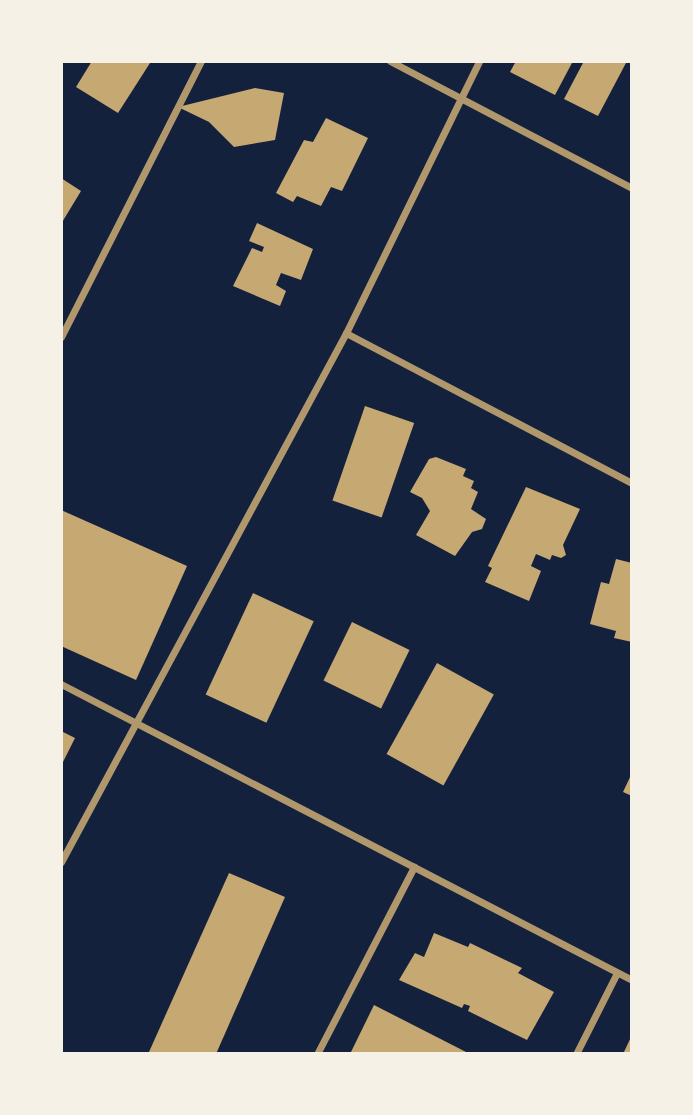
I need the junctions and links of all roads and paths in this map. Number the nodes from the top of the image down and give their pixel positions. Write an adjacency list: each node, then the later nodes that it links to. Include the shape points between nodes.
1 (201, 61): 7 (street)
2 (390, 61): 4 (street)
3 (479, 61): 4 (street)
4 (460, 96): 5 (street); 6 (street)
5 (632, 188)
6 (346, 333): 8 (street); 10 (street)
7 (61, 337)
8 (632, 483)
9 (61, 684): 10 (street)
10 (135, 722): 11 (street); 12 (street)
11 (61, 862)
12 (414, 867): 13 (street); 15 (street)
13 (617, 973): 14 (street); 16 (street)
14 (632, 980)
15 (317, 1054)
16 (576, 1054)

